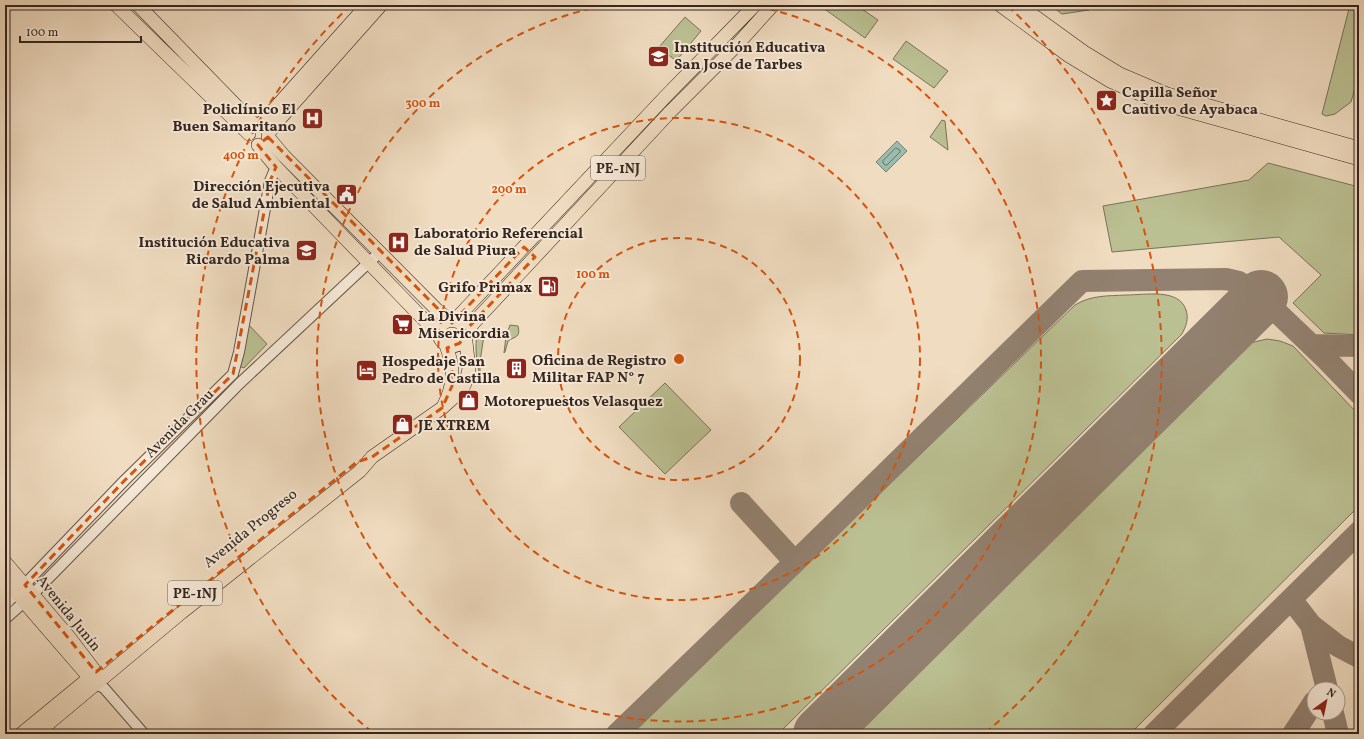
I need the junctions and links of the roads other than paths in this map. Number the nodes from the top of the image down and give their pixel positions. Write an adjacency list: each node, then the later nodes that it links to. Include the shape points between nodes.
1 (116, 5): 9 (main road)
2 (138, 5): 9 (main road)
3 (367, 5): 9 (main road)
4 (381, 5): 9 (main road, via 277,122)
5 (755, 5): 14 (main road, PE-1NJ)
6 (773, 5): 16 (main road, PE-1NJ)
7 (1000, 5): 10 (main road, via 1069,56 1110,81 1164,104)
8 (1019, 5): 10 (main road, via 1084,52 1120,74 1167,94)
9 (259, 134): 13 (main road); 15 (main road)
10 (1311, 140): 11 (main road); 12 (main road)
11 (1359, 148)
12 (1359, 159)
13 (276, 167): 17 (main road); 27 (street, Avenida Grau, via 270,181 234,374 125,480)
14 (524, 247): 16 (main road); 18 (main road, PE-1NJ)
15 (380, 252): 17 (street, Avenida Grau); 20 (main road, via 436,310)
16 (535, 257): 19 (main road, PE-1NJ)
17 (369, 263): 21 (main road, via 430,326); 27 (street, Avenida Grau, via 239,384)
18 (486, 287): 19 (main road); 20 (main road, PE-1NJ)
19 (496, 297): 22 (main road, PE-1NJ)
20 (452, 321): 21 (main road, PE-1NJ, via 443,324); 22 (main road, via 460,323)
21 (439, 331): 23 (main road, via 441,340)
22 (465, 332): 23 (main road, PE-1NJ, via 460,343); 24 (main road, Avenida Progreso / PE-1NJ, via 469,369 466,381 462,390)
23 (446, 345): 24 (main road, via 450,357 452,386)
24 (442, 408): 30 (main road, Avenida Progreso / PE-1NJ, via 372,458 357,462 181,604)
25 (5, 562): 27 (main road, Avenida Junín)
26 (5, 580): 27 (main road, Avenida Junín)
27 (25, 593): 28 (street, Avenida Grau); 29 (street, Avenida Grau); 30 (main road, Avenida Junín)
28 (5, 604)
29 (5, 620)
30 (97, 680): 31 (main road, Avenida Progreso / PE-1NJ); 32 (main road, Avenida Progreso / PE-1NJ); 33 (street, Avenida Junín)
31 (21, 734)
32 (36, 734)
33 (144, 734)

